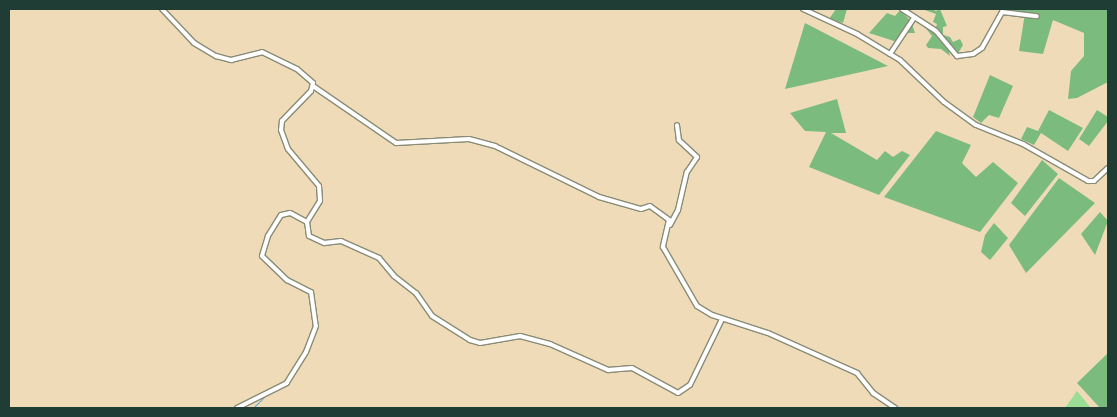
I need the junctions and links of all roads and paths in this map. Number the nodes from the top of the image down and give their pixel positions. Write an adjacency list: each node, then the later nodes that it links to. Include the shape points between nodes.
1 (162, 9): 7 (street, via 194,43 216,56 231,60 262,52 310,77)
2 (803, 9): 6 (street)
3 (902, 9): 5 (street)
4 (1037, 16): 5 (street, via 1002,12 982,48 964,56 954,55 936,32)
5 (914, 18): 6 (street)
6 (890, 54): 9 (street, via 948,106 976,125 1023,144 1088,181 1094,181)
7 (315, 87): 10 (street, via 284,118 280,130 288,150 319,186 320,201); 11 (street, via 396,143 468,139 495,146 599,197 641,209 650,206 666,216)
8 (677, 125): 11 (street, via 679,140 697,157 687,172 677,214)
9 (1108, 168)
10 (307, 224): 12 (street, via 309,236 322,242 341,241 379,258 416,294 432,316 470,340 480,343 520,336 550,344 608,370 632,368 678,393 690,385); 13 (street, via 290,213 281,215 268,236 262,256 287,280 312,294 316,324 313,339 285,384)
11 (670, 226): 12 (street, via 663,248 694,302)
12 (722, 319): 14 (street, via 768,333 857,373 873,393)
13 (237, 408)
14 (895, 408)

